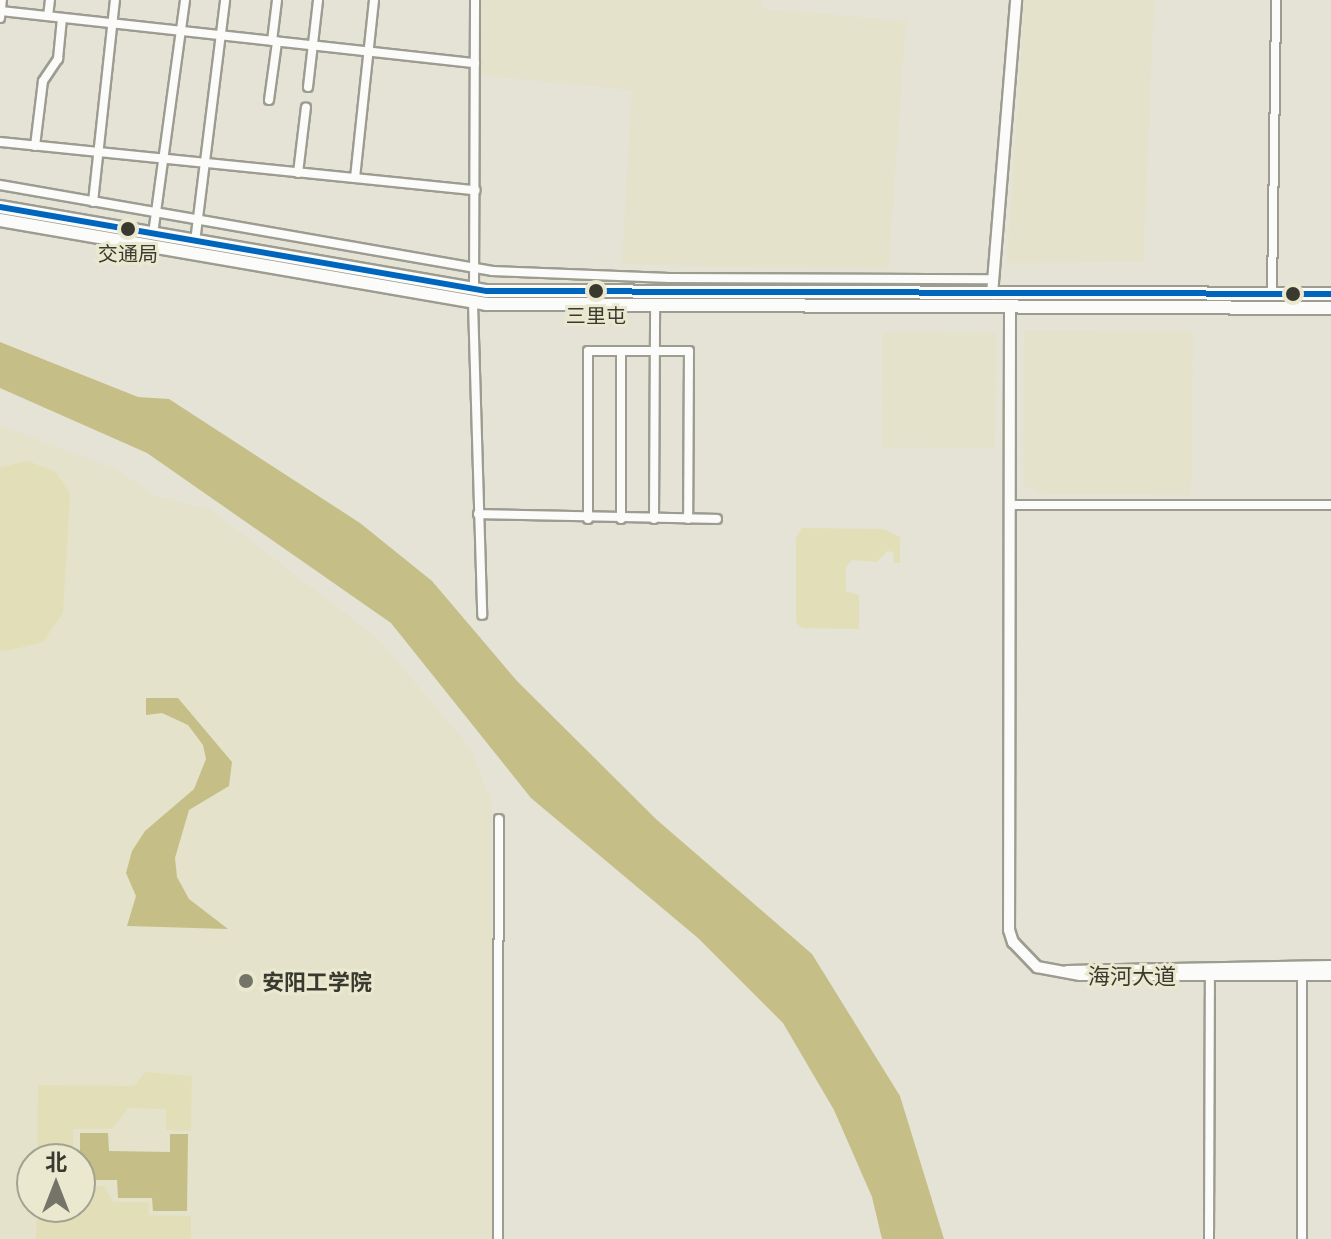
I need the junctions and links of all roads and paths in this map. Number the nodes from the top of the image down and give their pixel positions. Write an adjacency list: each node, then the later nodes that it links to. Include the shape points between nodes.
1 (2, 0): 12 (street)
2 (50, 0): 13 (street)
3 (115, 0): 16 (street)
4 (185, 0): 17 (street)
5 (225, 0): 18 (street)
6 (277, 0): 19 (street)
7 (318, 0): 20 (street)
8 (374, 0): 21 (street)
9 (475, 0): 22 (street)
10 (1016, 0): 43 (street)
11 (1276, 0): 45 (street)
12 (1, 11): 13 (street); 14 (street)
13 (48, 16): 15 (street)
14 (0, 18)
15 (62, 18): 16 (street); 27 (street, via 58,59 43,81)
16 (113, 23): 17 (street); 28 (street)
17 (180, 31): 18 (street); 29 (street)
18 (221, 35): 19 (street); 30 (street)
19 (274, 41): 20 (street); 24 (street)
20 (313, 45): 21 (street); 23 (street)
21 (368, 52): 22 (street); 32 (street)
22 (475, 63): 34 (street)
23 (308, 87)
24 (269, 100)
25 (306, 107): 31 (street)
26 (0, 142): 27 (street)
27 (35, 146): 28 (street)
28 (99, 152): 29 (street); 35 (street)
29 (165, 159): 30 (street); 37 (street)
30 (206, 163): 31 (street); 39 (street)
31 (298, 173): 32 (street)
32 (355, 178): 34 (street)
33 (0, 185): 35 (street)
34 (476, 190): 42 (street)
35 (93, 202): 37 (street)
36 (0, 207): 40 (main road)
37 (158, 214): 39 (street); 40 (street)
38 (0, 220): 47 (main road)
39 (199, 221): 41 (street); 42 (street)
40 (153, 234): 41 (main road)
41 (195, 242): 47 (main road)
42 (477, 269): 43 (street, via 669,278); 47 (street)
43 (993, 279): 44 (street)
44 (992, 294): 45 (main road); 47 (main road)
45 (1272, 294): 46 (main road)
46 (1331, 294)
47 (474, 296): 48 (main road); 55 (street)
48 (655, 306): 49 (main road); 52 (street)
49 (1010, 307): 50 (main road); 53 (street)
50 (1331, 308)
51 (621, 351): 52 (street); 56 (street, via 588,351); 57 (street)
52 (654, 351): 58 (street); 59 (street, via 689,351)
53 (1010, 505): 54 (street); 64 (street, via 1009,930 1026,960)
54 (1331, 505)
55 (478, 514): 56 (street); 61 (street, via 483,531)
56 (588, 519): 57 (street)
57 (621, 519): 58 (street)
58 (654, 519): 59 (street)
59 (688, 519): 60 (street)
60 (717, 519)
61 (482, 615)
62 (499, 819): 68 (street)
63 (1331, 966): 64 (street, 海河大道, via 1080,967)
64 (1061, 972): 65 (street, 海河大道)
65 (1210, 975): 66 (street, 海河大道); 69 (street)
66 (1302, 975): 67 (street, 海河大道); 70 (street)
67 (1331, 975)
68 (498, 1239)
69 (1209, 1239)
70 (1302, 1239)

